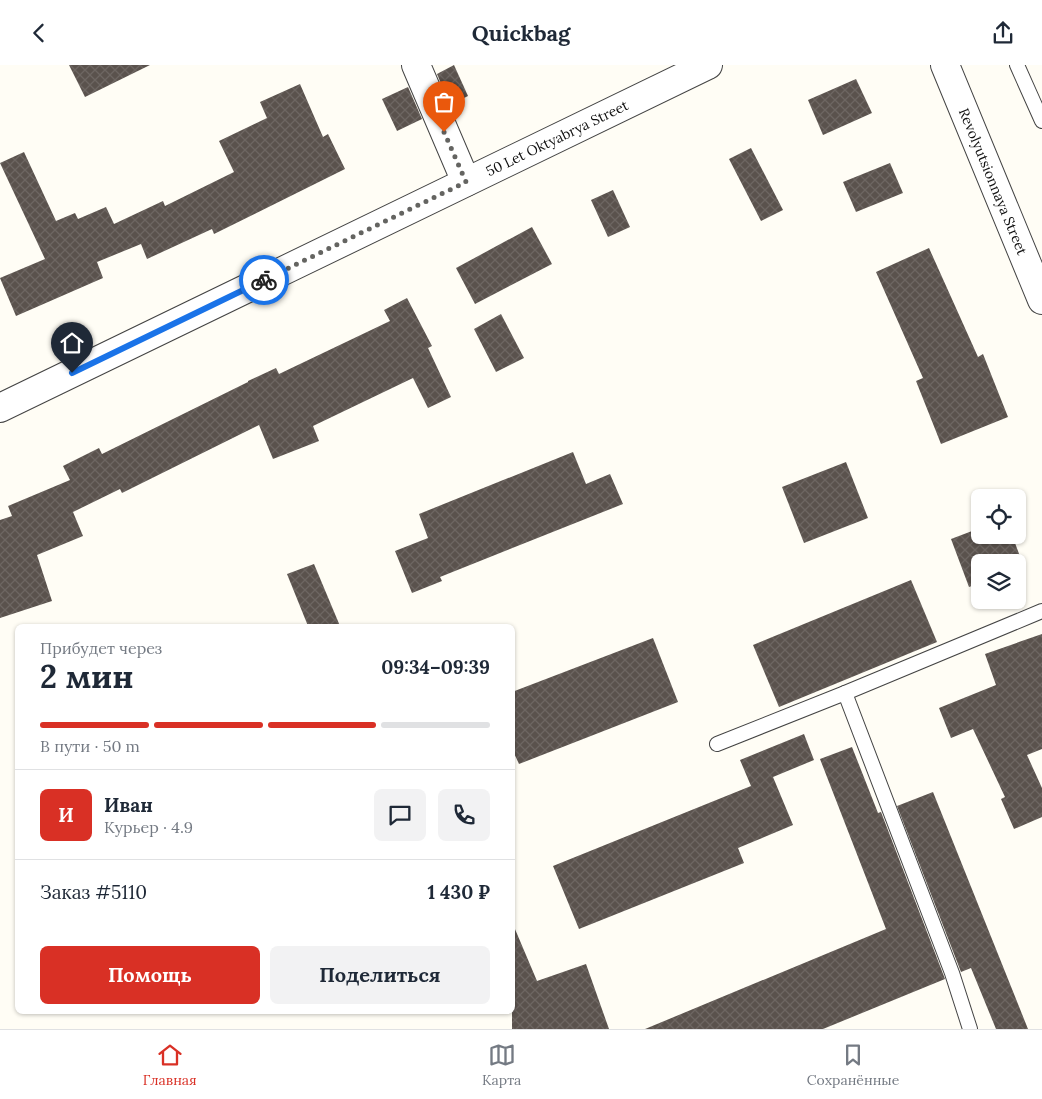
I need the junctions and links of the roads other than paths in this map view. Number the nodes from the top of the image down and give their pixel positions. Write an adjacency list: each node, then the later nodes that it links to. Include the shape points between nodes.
1 (416, 65): 6 (street)
2 (708, 65): 6 (street, 50 Let Oktyabrya Street)
3 (945, 65): 7 (street, Revolyutsionnaya Street)
4 (1017, 65): 5 (lane)
5 (1042, 121)
6 (466, 182): 8 (street, 50 Let Oktyabrya Street)
7 (1041, 296)
8 (0, 407)
9 (1042, 611): 10 (lane)
10 (845, 693): 11 (lane); 12 (lane, via 952,973)
11 (717, 744)
12 (970, 1029)

